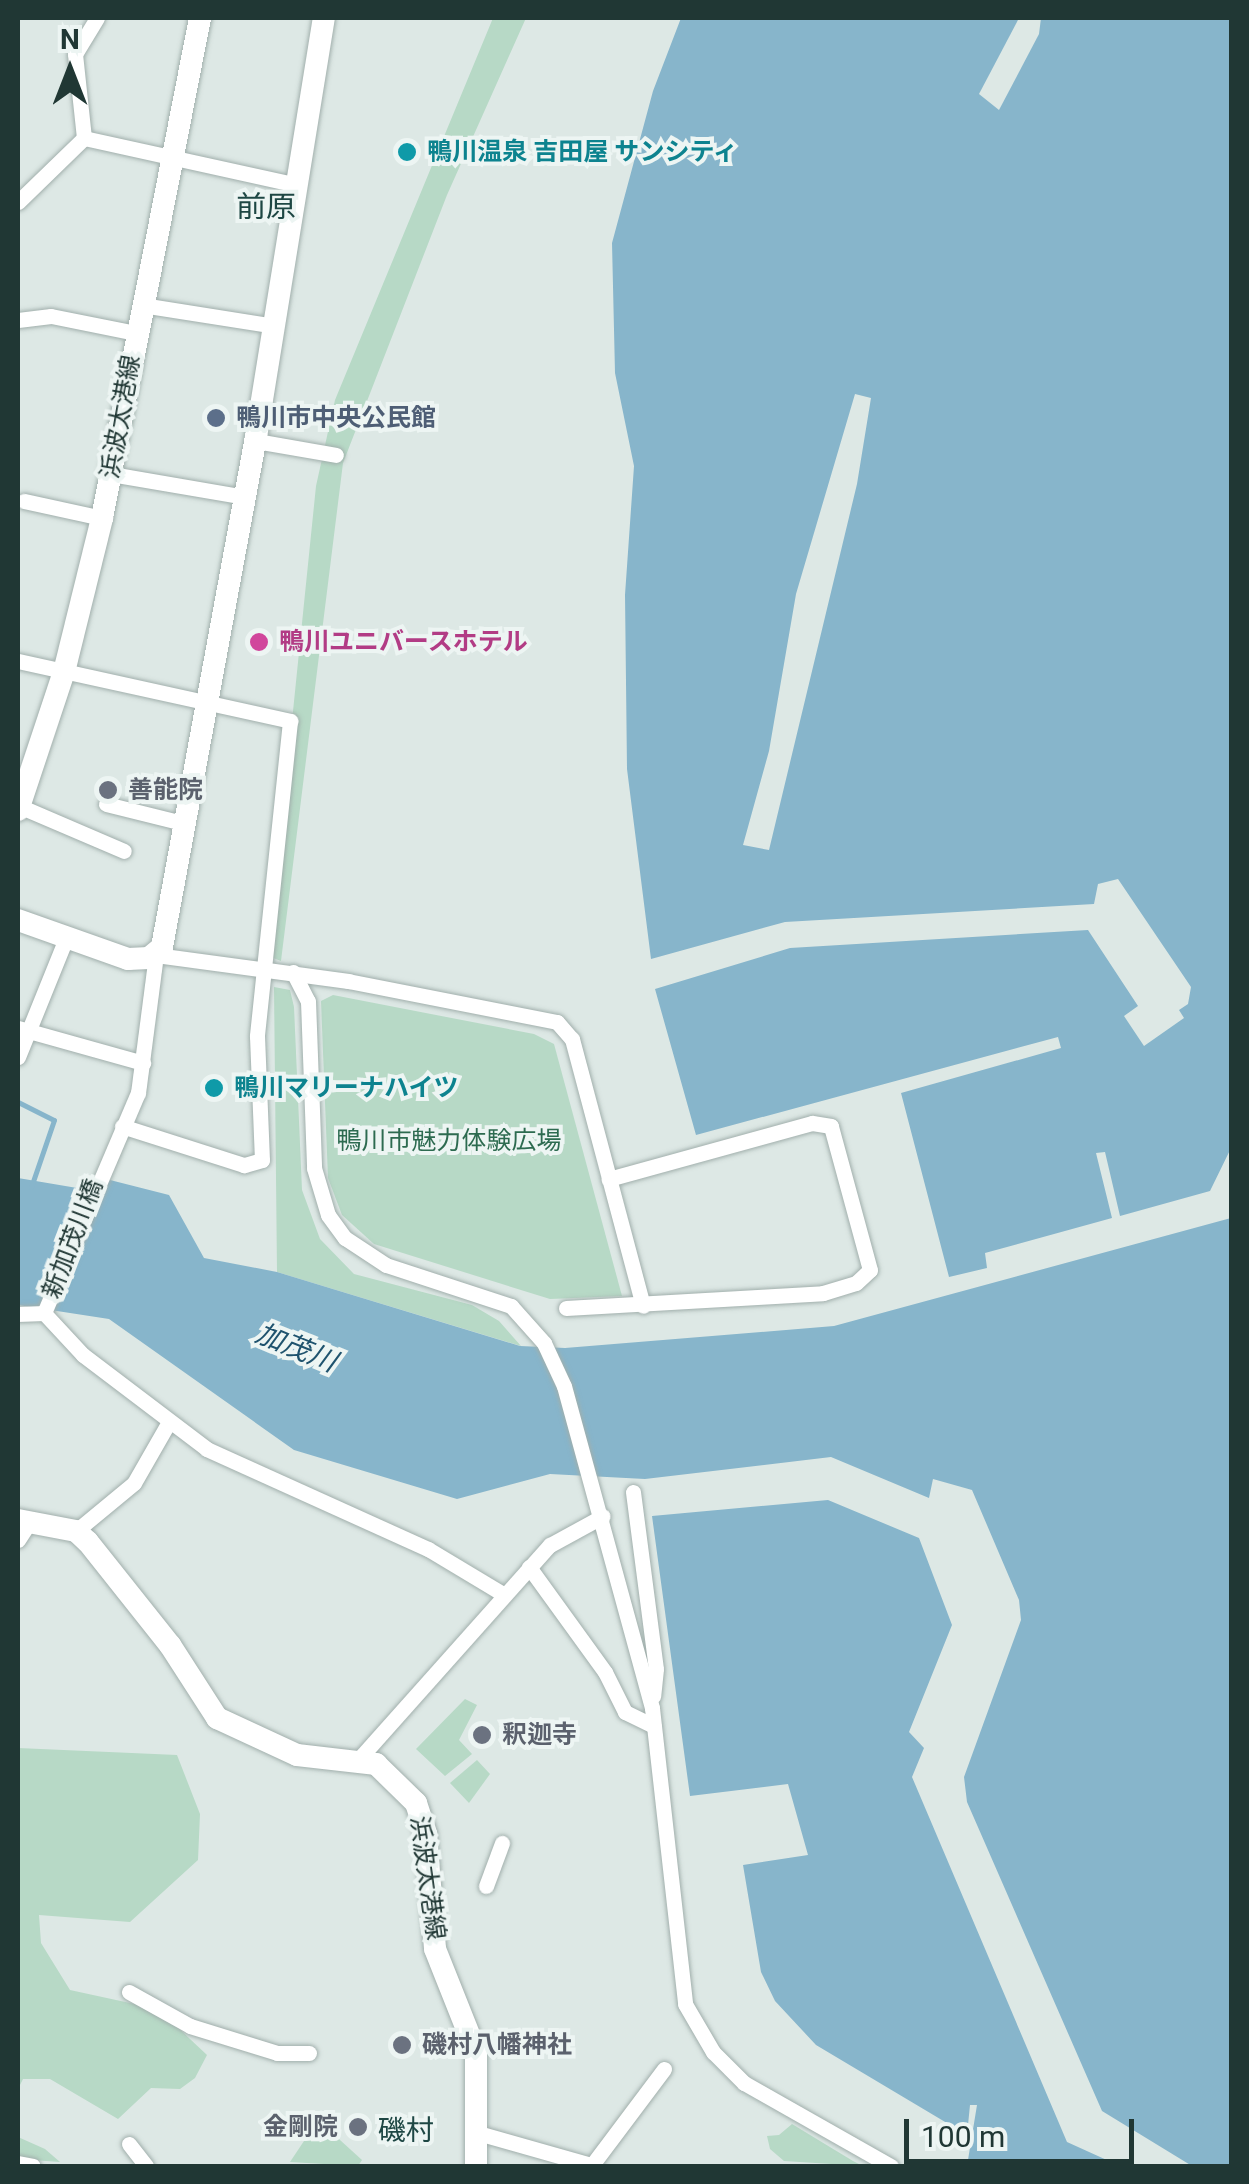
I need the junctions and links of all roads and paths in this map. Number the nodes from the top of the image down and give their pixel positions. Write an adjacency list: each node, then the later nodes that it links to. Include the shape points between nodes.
1 (96, 18): 4 (street, via 76,54)
2 (200, 18): 5 (main road, 浜波太港線)
3 (324, 18): 6 (main road)
4 (84, 138): 5 (street); 7 (street)
5 (173, 157): 6 (street); 8 (main road, 浜波太港線)
6 (297, 185): 10 (main road)
7 (18, 202)
8 (142, 305): 10 (street); 11 (main road, 浜波太港線)
9 (18, 320): 11 (street, via 51,316)
10 (274, 326): 12 (main road)
11 (136, 332): 14 (main road, 浜波太港線)
12 (256, 441): 13 (street); 15 (main road)
13 (336, 455)
14 (111, 474): 15 (street); 17 (main road, 浜波太港線)
15 (246, 497): 20 (main road)
16 (24, 501): 17 (street)
17 (102, 518): 19 (main road, 浜波太港線)
18 (18, 660): 19 (street)
19 (64, 672): 20 (street); 22 (main road, 浜波太港線)
20 (206, 705): 23 (main road); 28 (street, via 290,721)
21 (106, 804): 23 (street)
22 (18, 808): 24 (street)
23 (187, 824): 27 (main road)
24 (124, 851)
25 (18, 920): 26 (main road)
26 (66, 938): 27 (main road, via 128,959); 30 (street)
27 (156, 954): 28 (street); 32 (street, 新加茂川橋)
28 (263, 968): 29 (street); 33 (street, via 257,1036 262,1160 244,1165)
29 (292, 972): 34 (street, via 557,1022 572,1039); 41 (street, via 308,1001 314,1168 328,1215 365,1254 511,1306 544,1343)
30 (24, 1031): 31 (street); 32 (street)
31 (18, 1057)
32 (143, 1063): 33 (street, 新加茂川橋)
33 (122, 1126): 37 (street, 新加茂川橋)
34 (609, 1179): 35 (street); 35 (street, via 812,1123 831,1126 869,1258 870,1270 856,1284 822,1293)
35 (643, 1306): 36 (street)
36 (566, 1308)
37 (44, 1312): 38 (street); 39 (street, via 83,1356)
38 (18, 1314)
39 (169, 1422): 43 (street, via 134,1482); 45 (street, via 241,1469 428,1548)
40 (632, 1492): 46 (street, via 656,1669)
41 (603, 1516): 44 (street, via 570,1530); 46 (street)
42 (21, 1527): 43 (main road)
43 (76, 1531): 48 (main road, 浜波太港線, via 170,1645 217,1718 297,1754)
44 (529, 1567): 45 (street); 47 (street, via 605,1672 625,1712)
45 (503, 1594): 48 (street)
46 (652, 1708): 47 (street)
47 (654, 1726): 61 (street, via 685,2004 713,2052 744,2083)
48 (359, 1759): 54 (main road, 浜波太港線, via 396,1779 424,1820 435,1949 476,2052)
49 (502, 1843): 50 (street)
50 (486, 1886)
51 (129, 1992): 52 (street, via 190,2026 278,2054)
52 (309, 2054)
53 (664, 2069): 60 (street)
54 (478, 2133): 59 (main road, 浜波太港線); 60 (street)
55 (128, 2144): 58 (street)
56 (18, 2163): 57 (street)
57 (33, 2166)
58 (146, 2166)
59 (476, 2166)
60 (593, 2166)
61 (891, 2166)

